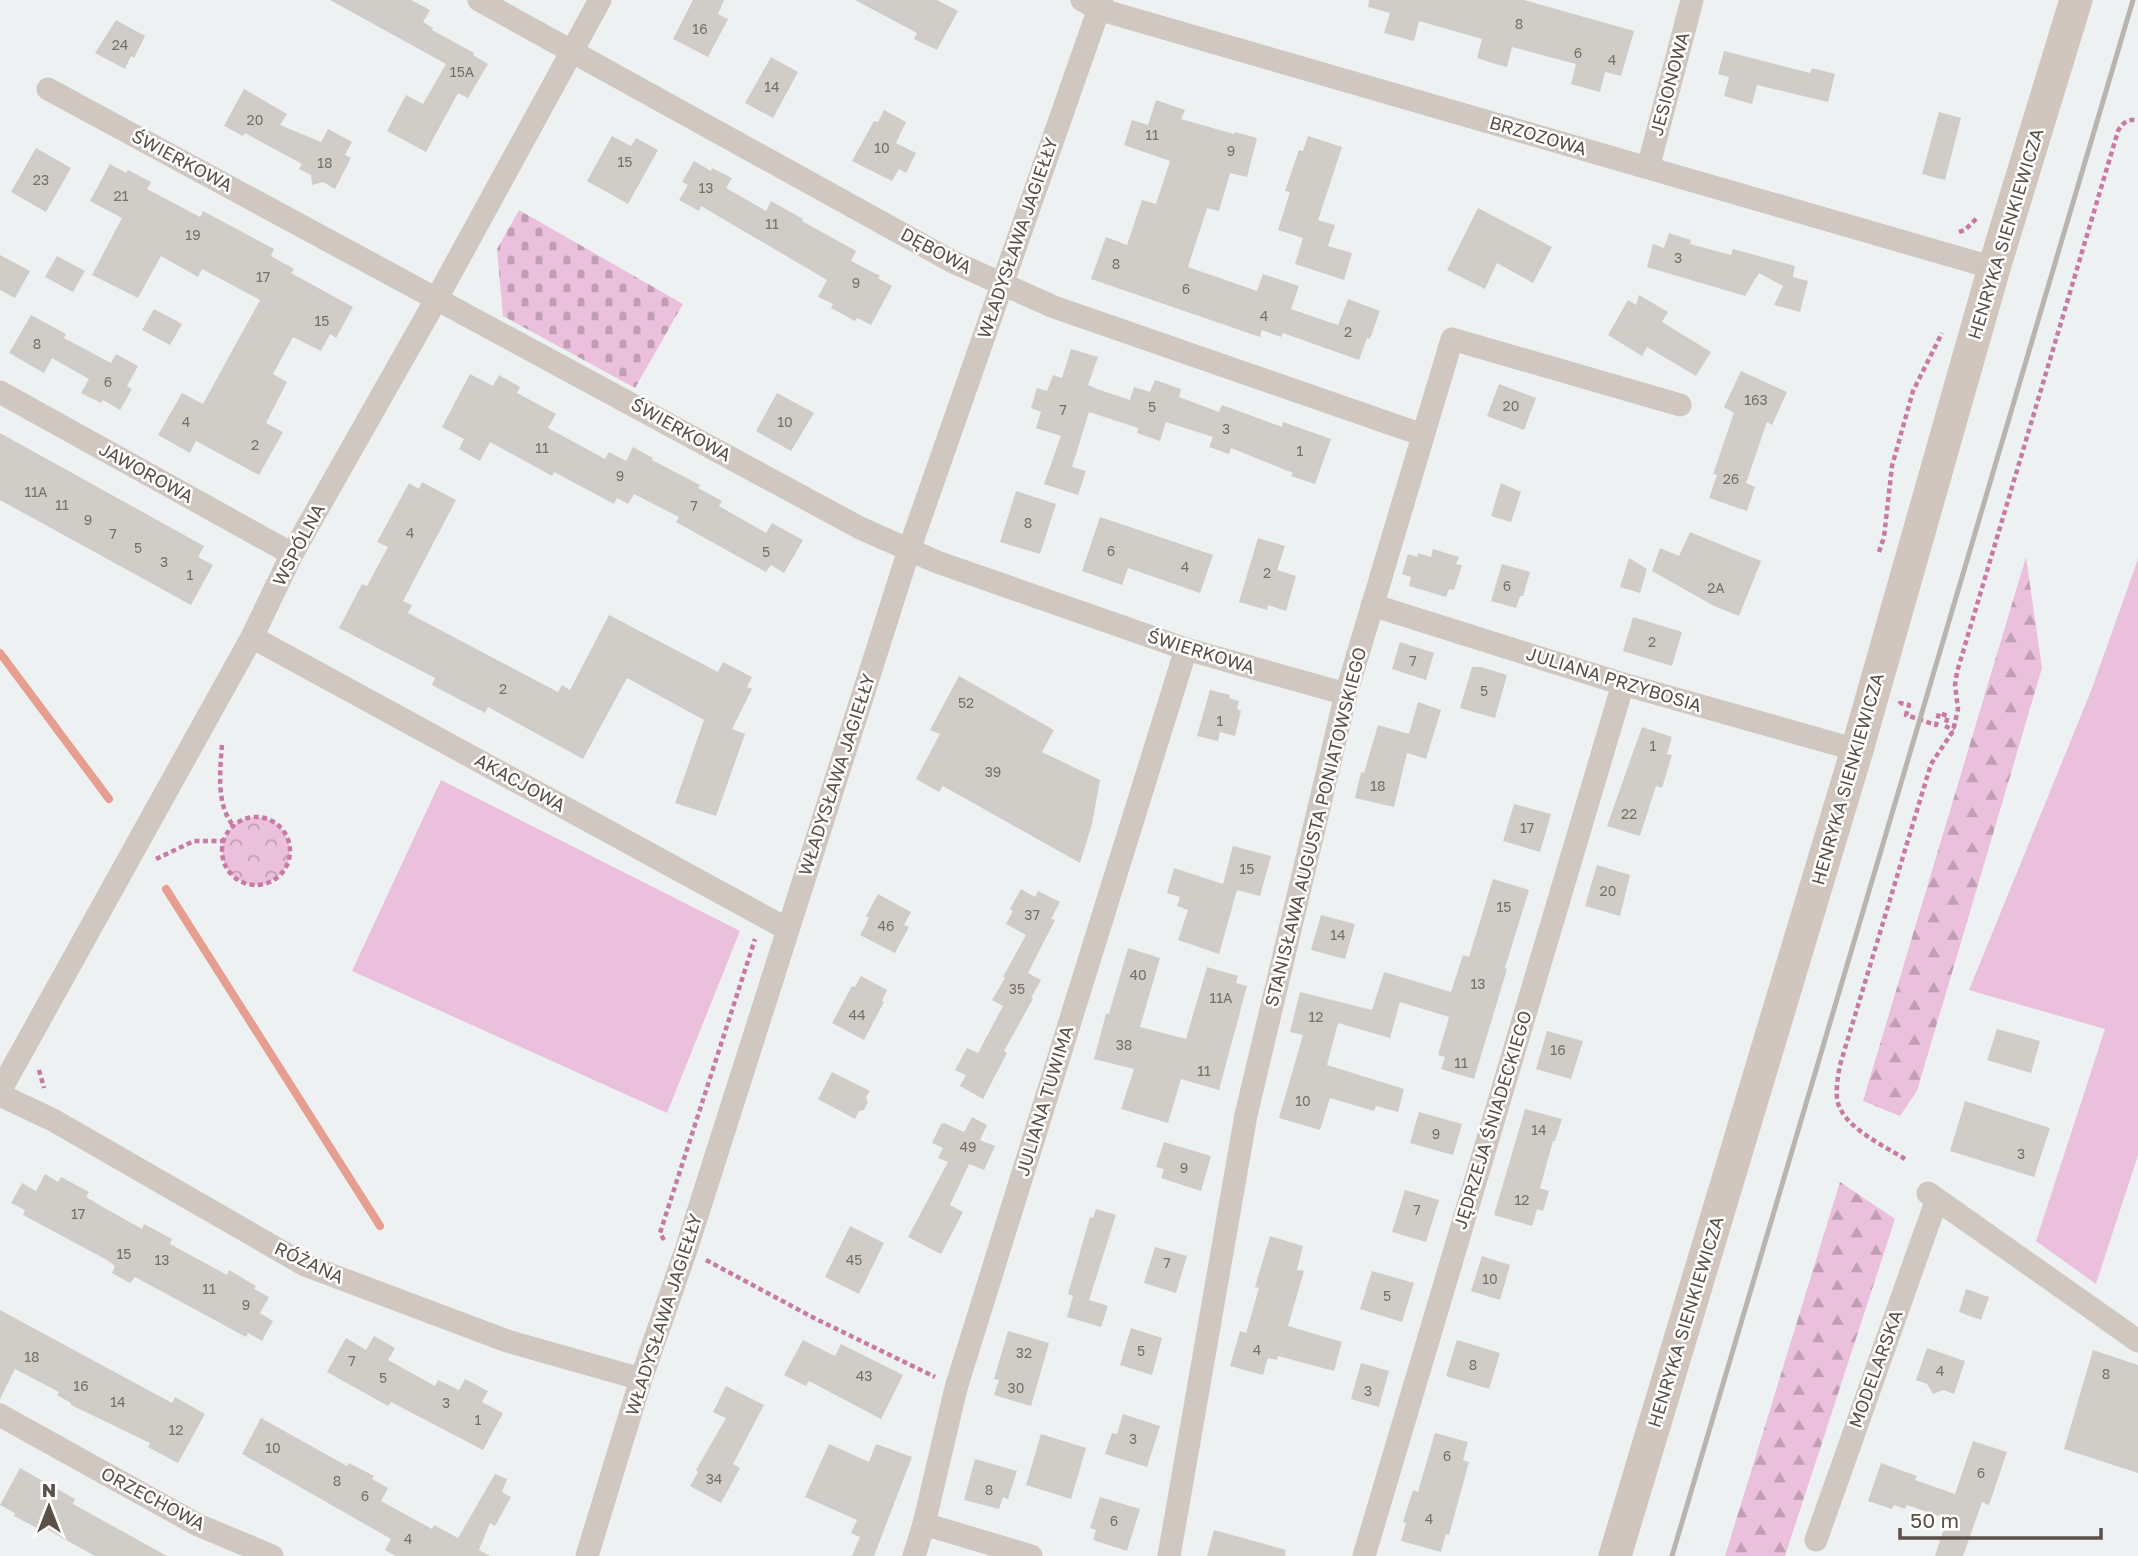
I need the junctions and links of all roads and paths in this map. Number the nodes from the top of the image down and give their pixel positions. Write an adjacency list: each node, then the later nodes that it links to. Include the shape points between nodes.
1 (479, 0): 6 (street, DĘBOWA)
2 (600, 0): 6 (street, WSPÓLNA)
3 (1692, 0): 9 (street, JESIONOWA)
4 (2076, 0): 10 (main road, HENRYKA SIENKIEWICZA)
5 (1094, 3): 9 (street, BRZOZOWA); 11 (street, WŁADYSŁAWA JAGIEŁŁY)
6 (572, 51): 11 (street, DĘBOWA, via 953,262); 12 (street, WSPÓLNA)
7 (48, 89): 12 (street, ŚWIERKOWA)
8 (2138, 120): 26 (path, via 2129,119 2118,131 1957,672)
9 (1648, 168): 10 (street, BRZOZOWA)
10 (1994, 268): 28 (main road, HENRYKA SIENKIEWICZA)
11 (1003, 284): 16 (street, DĘBOWA, via 1054,307); 17 (street, WŁADYSŁAWA JAGIEŁŁY)
12 (437, 298): 17 (street, ŚWIERKOWA, via 860,528); 18 (street, WSPÓLNA)
13 (1947, 325): 19 (path, via 1913,391 1892,466 1884,537)
14 (0, 392): 18 (street, JAWOROWA)
15 (1680, 405): 16 (street, STANISŁAWA AUGUSTA PONIATOWSKIEGO, via 1452,339)
16 (1423, 435): 20 (street, STANISŁAWA AUGUSTA PONIATOWSKIEGO)
17 (909, 550): 22 (street, ŚWIERKOWA); 32 (street, WŁADYSŁAWA JAGIEŁŁY)
18 (292, 554): 21 (street, WSPÓLNA)
19 (1876, 563)
20 (1372, 605): 23 (street, JULIANA PRZYBOSIA); 24 (street, STANISŁAWA AUGUSTA PONIATOWSKIEGO)
21 (252, 637): 32 (street, AKACJOWA); 34 (street, WSPÓLNA)
22 (1186, 649): 24 (street, ŚWIERKOWA); 39 (street, JULIANA TUWIMA)
23 (1623, 684): 28 (street, JULIANA PRZYBOSIA); 48 (street, JĘDRZEJA ŚNIADECKIEGO)
24 (1346, 694): 47 (street, STANISŁAWA AUGUSTA PONIATOWSKIEGO, via 1246,1115)
25 (1897, 713): 26 (path, via 1900,703 1909,705 1906,715 1936,725 1939,713 1948,716 1945,726)
26 (1954, 730): 35 (path, via 1930,764 1837,1085 1842,1115)
27 (222, 739): 29 (path, via 221,793)
28 (1857, 750): 49 (main road, HENRYKA SIENKIEWICZA)
29 (233, 825): 30 (path); 30 (path, via 245,818 271,820 289,840 287,867 267,884 240,882 223,863)
30 (224, 841): 31 (path, via 194,841)
31 (146, 865)
32 (788, 929): 36 (street, WŁADYSŁAWA JAGIEŁŁY)
33 (757, 932): 36 (path, via 660,1233)
34 (0, 1093): 38 (street, RÓŻANA, via 305,1265 507,1341)
35 (1905, 1159)
36 (677, 1248): 38 (street, WŁADYSŁAWA JAGIEŁŁY); 39 (path)
37 (2138, 1341): 42 (street, MODELARSKA, via 1933,1196)
38 (641, 1379): 44 (street, WŁADYSŁAWA JAGIEŁŁY)
39 (956, 1388): 41 (street, JULIANA TUWIMA)
40 (0, 1415): 43 (street, ORZECHOWA, via 198,1525)
41 (924, 1524): 45 (street, JULIANA TUWIMA); 46 (street)
42 (1815, 1540)
43 (272, 1556)
44 (587, 1556)
45 (914, 1556)
46 (1031, 1556)
47 (1169, 1556)
48 (1364, 1556)
49 (1615, 1556)

